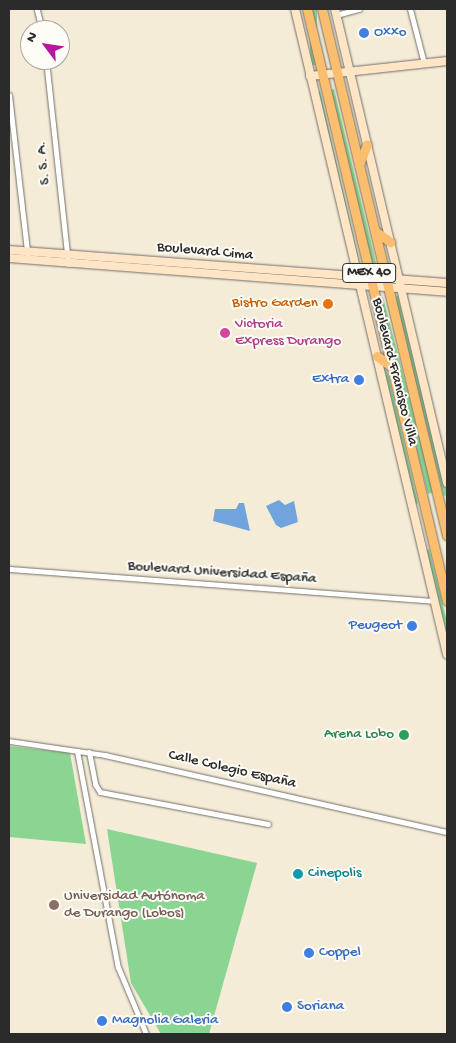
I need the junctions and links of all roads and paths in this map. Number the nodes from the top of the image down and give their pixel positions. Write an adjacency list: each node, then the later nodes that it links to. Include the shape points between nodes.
1 (295, 9): 13 (street, Boulevard Francisco Villa)
2 (307, 9): 12 (main road, Boulevard Francisco Villa / MEX 40)
3 (322, 9): 11 (main road, Boulevard Francisco Villa / MEX 40)
4 (359, 9): 6 (street)
5 (410, 9): 8 (street)
6 (336, 12): 10 (street, Boulevard Francisco Villa)
7 (447, 60): 8 (street)
8 (424, 63): 10 (street)
9 (47, 70): 24 (street, S. S. A.)
10 (350, 72): 11 (street); 16 (street, Boulevard Francisco Villa)
11 (338, 73): 12 (street); 17 (main road, Boulevard Francisco Villa / MEX 40)
12 (322, 75): 13 (street); 29 (main road, Boulevard Francisco Villa / MEX 40)
13 (310, 76): 28 (street, Boulevard Francisco Villa)
14 (9, 96): 15 (street)
15 (11, 131): 18 (street)
16 (367, 144): 17 (main road); 21 (street, Boulevard Francisco Villa)
17 (359, 165): 20 (main road, Boulevard Francisco Villa / MEX 40)
18 (16, 172): 19 (street); 23 (street)
19 (9, 173)
20 (375, 231): 21 (main road); 30 (main road, Boulevard Francisco Villa / MEX 40)
21 (390, 242): 31 (street, Boulevard Francisco Villa)
22 (9, 250): 23 (street, Boulevard Cima)
23 (27, 251): 24 (street, Boulevard Cima); 26 (street)
24 (66, 254): 27 (street, S. S. A.); 28 (street, Boulevard Cima)
25 (9, 258): 26 (street, Boulevard Cima)
26 (28, 260): 27 (street, Boulevard Cima)
27 (68, 264): 33 (street, Boulevard Cima)
28 (357, 276): 29 (street, Boulevard Cima); 33 (street, Boulevard Francisco Villa)
29 (370, 277): 30 (street, Boulevard Cima); 34 (main road, Boulevard Francisco Villa / MEX 40)
30 (386, 279): 31 (street, Boulevard Cima); 35 (main road, Boulevard Francisco Villa / MEX 40)
31 (399, 280): 32 (street, Boulevard Cima); 36 (street, Boulevard Francisco Villa)
32 (447, 283)
33 (360, 287): 34 (street, Boulevard Cima); 38 (street, Boulevard Francisco Villa)
34 (372, 288): 35 (street, Boulevard Cima); 39 (main road, Boulevard Francisco Villa / MEX 40)
35 (389, 289): 36 (street, Boulevard Cima); 41 (main road, Boulevard Francisco Villa / MEX 40)
36 (401, 289): 37 (street, Boulevard Cima); 40 (street, Boulevard Francisco Villa)
37 (447, 292)
38 (376, 356): 39 (main road); 43 (street, Boulevard Francisco Villa)
39 (391, 366): 44 (main road, Boulevard Francisco Villa / MEX 40)
40 (447, 483)
41 (447, 535)
42 (9, 569): 43 (street, Boulevard Universidad España)
43 (434, 601): 45 (street, Boulevard Francisco Villa)
44 (447, 601)
45 (447, 654)
46 (9, 741): 47 (street, Calle Colegio España)
47 (77, 751): 48 (street, Calle Colegio España); 51 (street, via 118,967)
48 (89, 752): 49 (street, via 97,791); 50 (street, Calle Colegio España)
49 (268, 824)
50 (447, 832)
51 (146, 1034)

